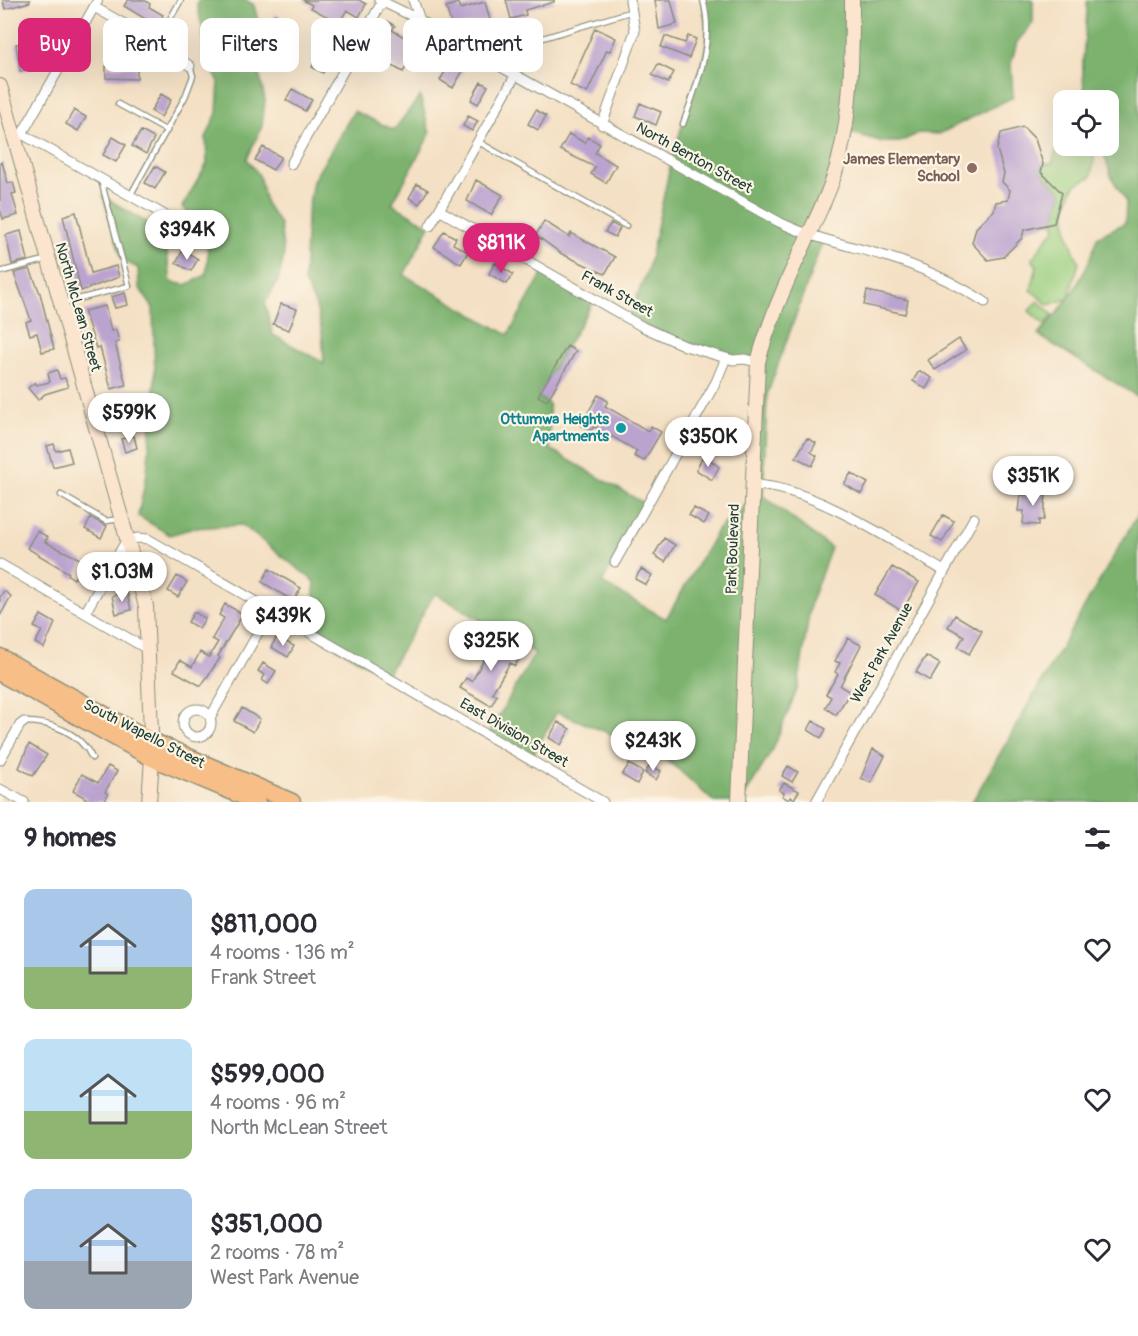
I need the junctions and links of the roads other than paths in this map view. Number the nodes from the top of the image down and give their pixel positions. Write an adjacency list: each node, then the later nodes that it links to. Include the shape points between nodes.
1 (181, 0): 10 (lane)
2 (413, 0): 12 (street)
3 (630, 0): 8 (street)
4 (703, 0): 20 (lane, via 708,41)
5 (852, 0): 31 (main road, Park Boulevard, via 848,114 839,161)
6 (380, 1): 11 (street, North Benton Street); 24 (street)
7 (96, 3): 9 (street); 21 (street)
8 (633, 12): 13 (lane); 19 (street, via 635,31)
9 (118, 18)
10 (171, 18)
11 (416, 18)
12 (419, 18)
13 (543, 39)
14 (190, 66): 22 (lane, via 193,76)
15 (508, 72): 16 (street, North Benton Street)
16 (515, 76): 19 (street, North Benton Street); 23 (street)
17 (0, 86): 21 (main road, North McLean Street)
18 (118, 104): 22 (lane)
19 (602, 124): 31 (street, North Benton Street)
20 (683, 124)
21 (12, 131): 25 (street); 32 (main road, North McLean Street)
22 (167, 132): 26 (lane)
23 (477, 141): 27 (street); 30 (lane)
24 (291, 164)
25 (101, 180): 26 (street); 35 (lane, via 129,286)
26 (130, 196): 28 (street)
27 (439, 210): 29 (street); 36 (street, Frank Street, via 643,327 685,346)
28 (182, 225)
29 (430, 226)
30 (626, 226)
31 (808, 236): 34 (street, North Benton Street, via 919,268 957,284); 37 (main road, Park Boulevard, via 767,330)
32 (48, 259): 33 (lane); 35 (main road, North McLean Street)
33 (0, 272)
34 (985, 302)
35 (61, 304): 41 (main road, North McLean Street)
36 (726, 358): 37 (street, Frank Street); 43 (street)
37 (758, 362): 38 (main road, Park Boulevard)
38 (753, 485): 45 (street, via 807,498); 62 (main road, Park Boulevard)
39 (61, 495): 41 (lane, via 106,521)
40 (974, 518): 45 (street, West Park Avenue)
41 (120, 519): 42 (main road, North McLean Street)
42 (126, 541): 46 (street, East Division Street, via 148,539); 47 (street); 48 (main road, North McLean Street, via 146,606)
43 (615, 562)
44 (0, 564): 47 (street)
45 (944, 572): 63 (street, West Park Avenue)
46 (271, 610): 51 (street); 61 (street, East Division Street)
47 (85, 613): 48 (street)
48 (147, 650): 53 (main road, North McLean Street)
49 (0, 657): 53 (highway, South Wapello Street)
50 (0, 673): 53 (highway)
51 (211, 716)
52 (24, 722): 54 (lane, via 53,725 69,733); 55 (street)
53 (152, 750): 58 (main road, North McLean Street); 59 (highway); 60 (highway, South Wapello Street)
54 (92, 758)
55 (0, 760)
56 (0, 789): 57 (street)
57 (24, 802)
58 (149, 802)
59 (257, 802)
60 (292, 802)
61 (603, 802)
62 (740, 802)
63 (816, 802)

